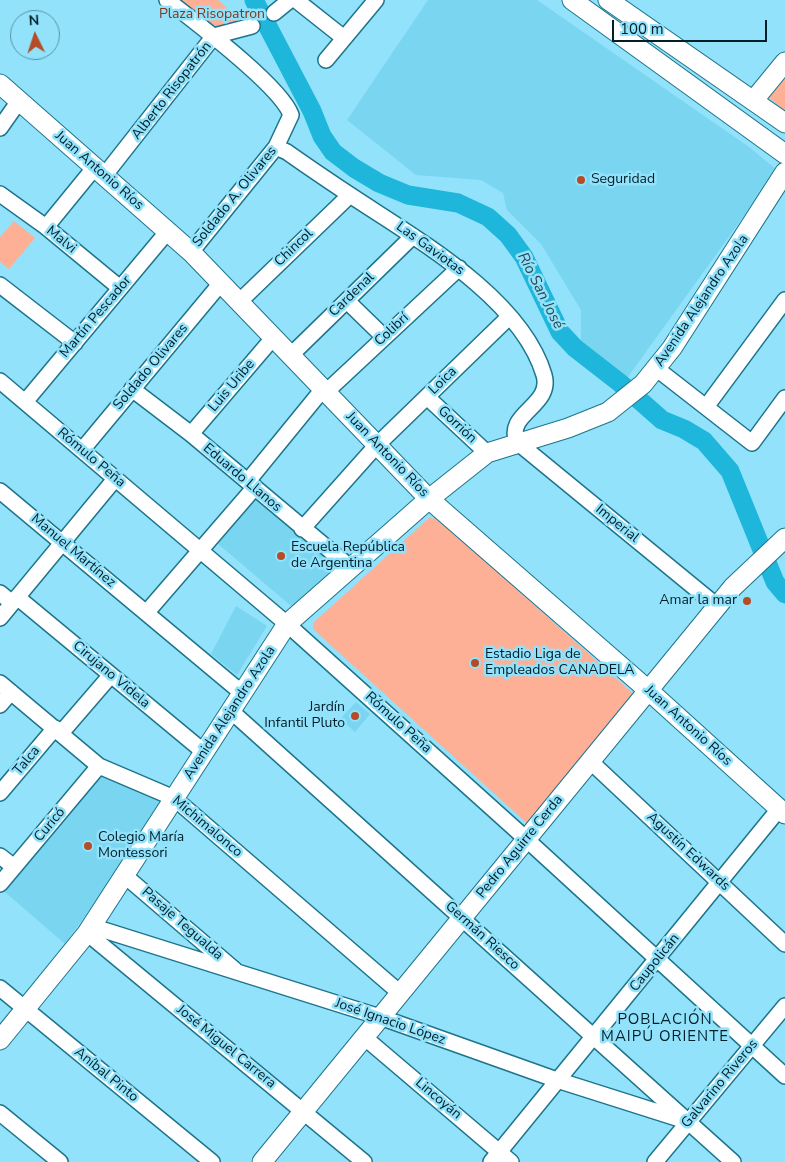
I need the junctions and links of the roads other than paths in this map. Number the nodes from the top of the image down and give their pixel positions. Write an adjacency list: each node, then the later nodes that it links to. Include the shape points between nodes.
1 (166, 0): 9 (street)
2 (290, 0): 7 (street)
3 (296, 0): 10 (street)
4 (376, 0): 10 (street)
5 (572, 0): 19 (main road)
6 (608, 0): 15 (main road)
7 (274, 13)
8 (252, 26): 9 (street, Alberto Risopatrón)
9 (214, 36): 18 (street, Soldado A. Olivares, via 281,98 291,115); 20 (street, Alberto Risopatrón)
10 (344, 38): 11 (street)
11 (326, 60)
12 (785, 62): 15 (main road)
13 (0, 84): 14 (main road, Juan Antonio Ríos)
14 (19, 101): 17 (street); 20 (main road, Juan Antonio Ríos)
15 (753, 101): 16 (main road)
16 (785, 123)
17 (0, 128)
18 (276, 147): 23 (street, Las Gaviotas); 27 (street, Soldado A. Olivares)
19 (785, 154)
20 (100, 171): 24 (street, Alberto Risopatrón); 25 (main road, Juan Antonio Ríos)
21 (785, 172): 40 (main road, Avenida Alejandro Azola)
22 (0, 194): 24 (street, Malvi)
23 (350, 195): 26 (street, Las Gaviotas); 34 (street, Chincol)
24 (46, 227): 31 (street, Malvi)
25 (168, 231): 27 (main road, Juan Antonio Ríos); 31 (street, Martín Pescador)
26 (413, 236): 28 (street, Las Gaviotas); 32 (street, Cardenal)
27 (191, 252): 29 (main road, Juan Antonio Ríos)
28 (459, 268): 35 (street, Las Gaviotas); 36 (street, Colibrí)
29 (221, 283): 34 (main road, Juan Antonio Ríos); 42 (street, Soldado Olivares)
30 (0, 285): 38 (street)
31 (120, 288): 38 (street, Martín Pescador)
32 (347, 300): 36 (street); 39 (street, Cardenal)
33 (785, 300): 47 (street)
34 (239, 302): 37 (main road, Juan Antonio Ríos)
35 (509, 317): 44 (street, Loica); 49 (street, Las Gaviotas, via 525,336 543,372 545,387 538,402 516,422)
36 (384, 337): 43 (street, Colibrí)
37 (274, 338): 39 (main road, Juan Antonio Ríos); 48 (street, Luis Uribe)
38 (75, 343): 46 (street, Martín Pescador)
39 (291, 355): 43 (main road, Juan Antonio Ríos)
40 (657, 369): 47 (street); 49 (main road, Avenida Alejandro Azola, via 608,412 568,428)
41 (1, 384): 46 (street, Rómulo Peña)
42 (132, 389): 48 (street, Eduardo Llanos); 51 (street, Soldado Olivares)
43 (325, 391): 50 (main road, Juan Antonio Ríos); 54 (street, Colibrí)
44 (427, 397): 50 (street, Loica); 52 (street, Gorrión)
45 (785, 398): 47 (street, via 752,443)
46 (25, 402): 51 (street, Rómulo Peña)
47 (706, 407)
48 (191, 434): 54 (street, Eduardo Llanos)
49 (517, 442): 52 (main road, Avenida Alejandro Azola); 64 (street, Imperial)
50 (376, 446): 56 (main road, Juan Antonio Ríos); 57 (street, Loica)
51 (82, 450): 53 (street, Rómulo Peña)
52 (487, 453): 56 (main road, Avenida Alejandro Azola)
53 (115, 479): 59 (street); 60 (street, Rómulo Peña)
54 (251, 484): 57 (street, Eduardo Llanos); 60 (street, Colibrí)
55 (0, 491): 59 (street, Manuel Martínez)
56 (429, 499): 61 (main road, Avenida Alejandro Azola); 70 (main road, Juan Antonio Ríos)
57 (302, 529): 61 (street, Eduardo Llanos)
58 (780, 542): 64 (main road, Pedro Aguirre Cerda, via 742,577)
59 (63, 543): 63 (street); 65 (street, Manuel Martínez)
60 (201, 551): 65 (street, Colibrí); 67 (street, Rómulo Peña)
61 (351, 568): 67 (main road, Avenida Alejandro Azola)
62 (0, 593): 63 (street, Cirujano Videla)
63 (15, 600): 66 (street); 68 (street, Cirujano Videla)
64 (717, 606): 70 (main road, Pedro Aguirre Cerda)
65 (147, 612): 71 (street, Manuel Martínez)
66 (0, 618)
67 (288, 624): 71 (main road, Avenida Alejandro Azola); 81 (street, Rómulo Peña)
68 (111, 675): 74 (street, Talca); 75 (street, Cirujano Videla)
69 (6, 688): 72 (street); 74 (street, Michimalonco)
70 (648, 690): 76 (main road, Pedro Aguirre Cerda); 80 (main road, Juan Antonio Ríos)
71 (242, 693): 73 (main road, Avenida Alejandro Azola)
72 (0, 705)
73 (231, 711): 75 (main road, Avenida Alejandro Azola); 87 (street, Germán Riesco)
74 (58, 731): 77 (street, Michimalonco); 78 (street, Talca)
75 (204, 752): 79 (main road, Avenida Alejandro Azola)
76 (590, 761): 81 (main road, Pedro Aguirre Cerda); 85 (street, Agustín Edwards)
77 (99, 766): 79 (street, Michimalonco); 83 (street, Curicó)
78 (0, 793)
79 (174, 798): 84 (main road, Avenida Alejandro Azola); 93 (street, Michimalonco)
80 (782, 812): 85 (street, Caupolicán)
81 (527, 839): 87 (main road, Pedro Aguirre Cerda); 90 (street, Rómulo Peña)
82 (0, 856): 83 (street)
83 (14, 867): 86 (street, Curicó)
84 (124, 875): 88 (main road, Avenida Alejandro Azola); 91 (street, Pasaje Tegualda)
85 (720, 882): 89 (street, Agustín Edwards); 90 (street, Caupolicán)
86 (0, 884)
87 (462, 918): 93 (main road, Pedro Aguirre Cerda); 98 (street, Germán Riesco)
88 (89, 930): 91 (street, José Ignacio López); 95 (main road, Avenida Alejandro Azola); 103 (street, José Miguel Carrera)
89 (785, 944)
90 (658, 960): 98 (street, Caupolicán); 100 (street, Rómulo Peña)
91 (240, 974): 96 (street, José Ignacio López)
92 (0, 988): 95 (street, Aníbal Pinto)
93 (400, 993): 96 (main road, Pedro Aguirre Cerda)
94 (785, 1006): 100 (street, Galvarino Riveros)
95 (25, 1008): 99 (main road, Avenida Alejandro Azola); 108 (street, Aníbal Pinto)
96 (380, 1018): 97 (main road, Pedro Aguirre Cerda); 102 (street, José Ignacio López)
97 (364, 1037): 103 (main road, Pedro Aguirre Cerda); 106 (street, Lincoyán)
98 (594, 1037): 102 (street, Caupolicán); 105 (street, Germán Riesco)
99 (0, 1040)
100 (752, 1046): 101 (street, Rómulo Peña); 105 (street, Galvarino Riveros)
101 (785, 1076)
102 (557, 1080): 105 (street, José Ignacio López); 106 (street, Caupolicán)
103 (304, 1111): 109 (main road, Pedro Aguirre Cerda); 110 (street, José Miguel Carrera)
104 (0, 1113): 107 (street)
105 (689, 1122): 112 (street, Galvarino Riveros); 113 (street, Germán Riesco)
106 (495, 1157): 111 (street, Lincoyán)
107 (60, 1162)
108 (212, 1162)
109 (262, 1162)
110 (364, 1162)
111 (511, 1162)
112 (656, 1162)
113 (733, 1162)

